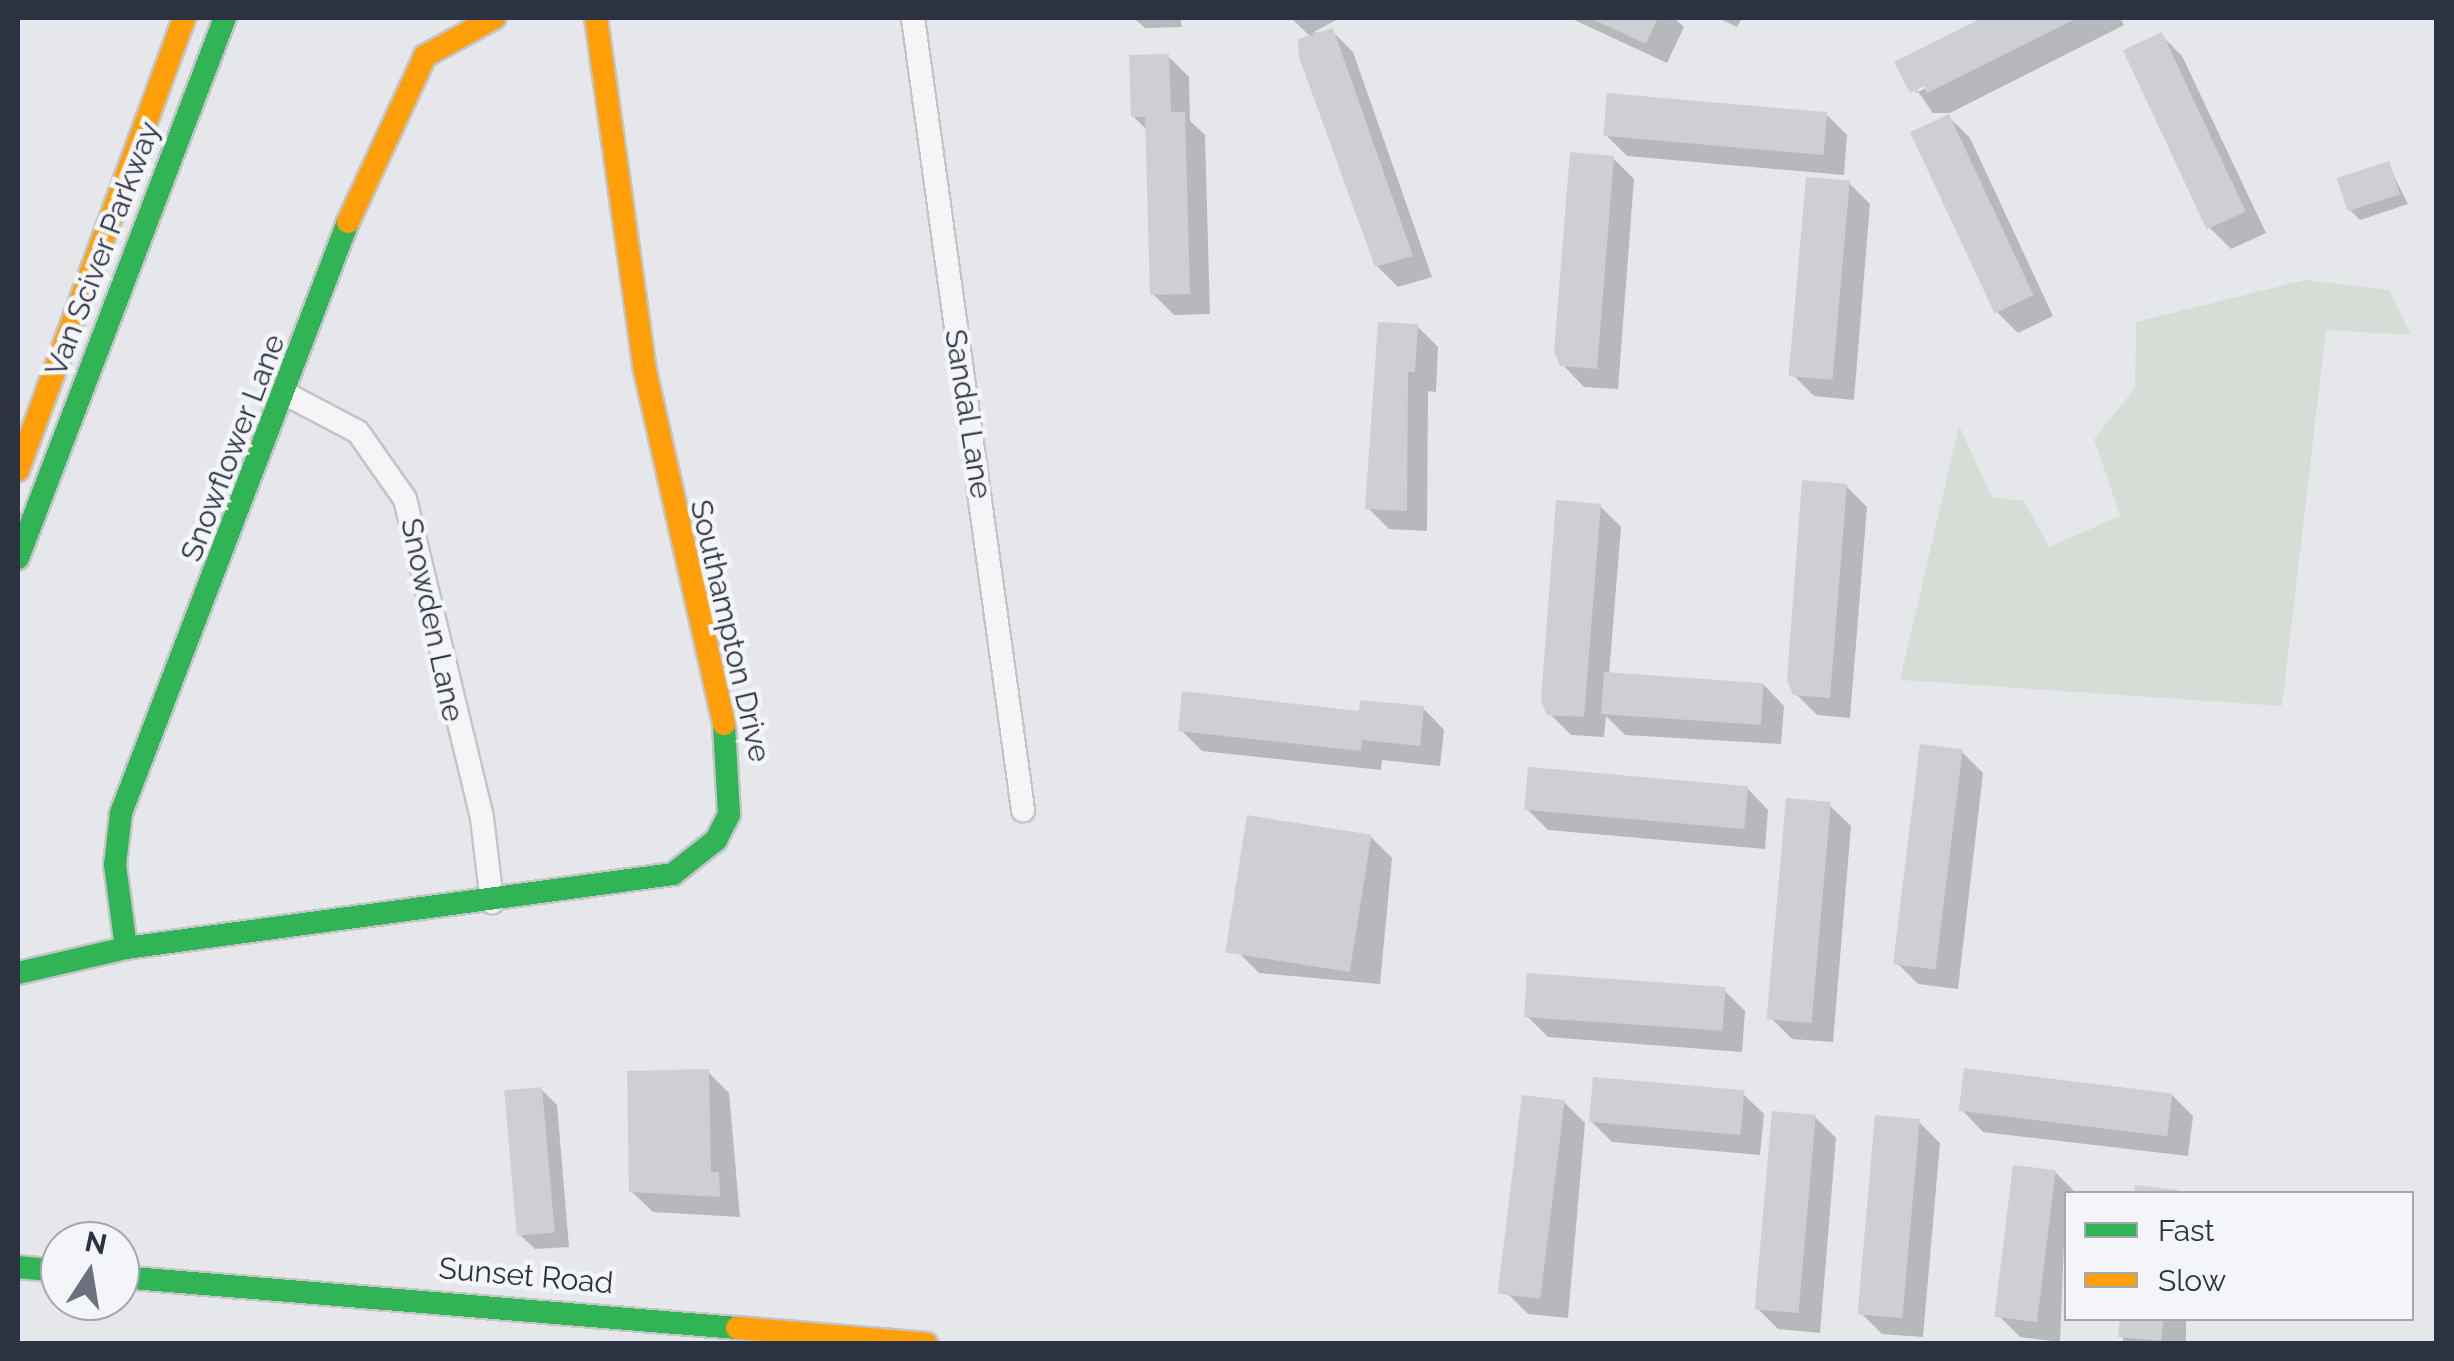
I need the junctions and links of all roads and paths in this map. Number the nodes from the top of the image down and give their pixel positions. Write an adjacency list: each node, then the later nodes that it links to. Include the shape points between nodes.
1 (184, 18): 7 (street, Van Sciver Parkway)
2 (225, 18): 8 (street, Van Sciver Parkway)
3 (494, 18): 6 (street, Snowflower Lane, via 444,38 411,76)
4 (596, 18): 10 (street, Southampton Drive, via 641,348 734,785 716,840 672,874)
5 (913, 18): 9 (street, Sandal Lane)
6 (286, 394): 10 (street, Snowden Lane, via 358,432 405,499 482,818); 11 (street, Snowflower Lane, via 120,813 115,865)
7 (18, 470)
8 (18, 558)
9 (1023, 810)
10 (492, 902): 11 (street, Southampton Drive)
11 (126, 948): 12 (street, Southampton Drive)
12 (18, 973)
13 (140, 1278): 14 (street, Sunset Road)
14 (926, 1344)

